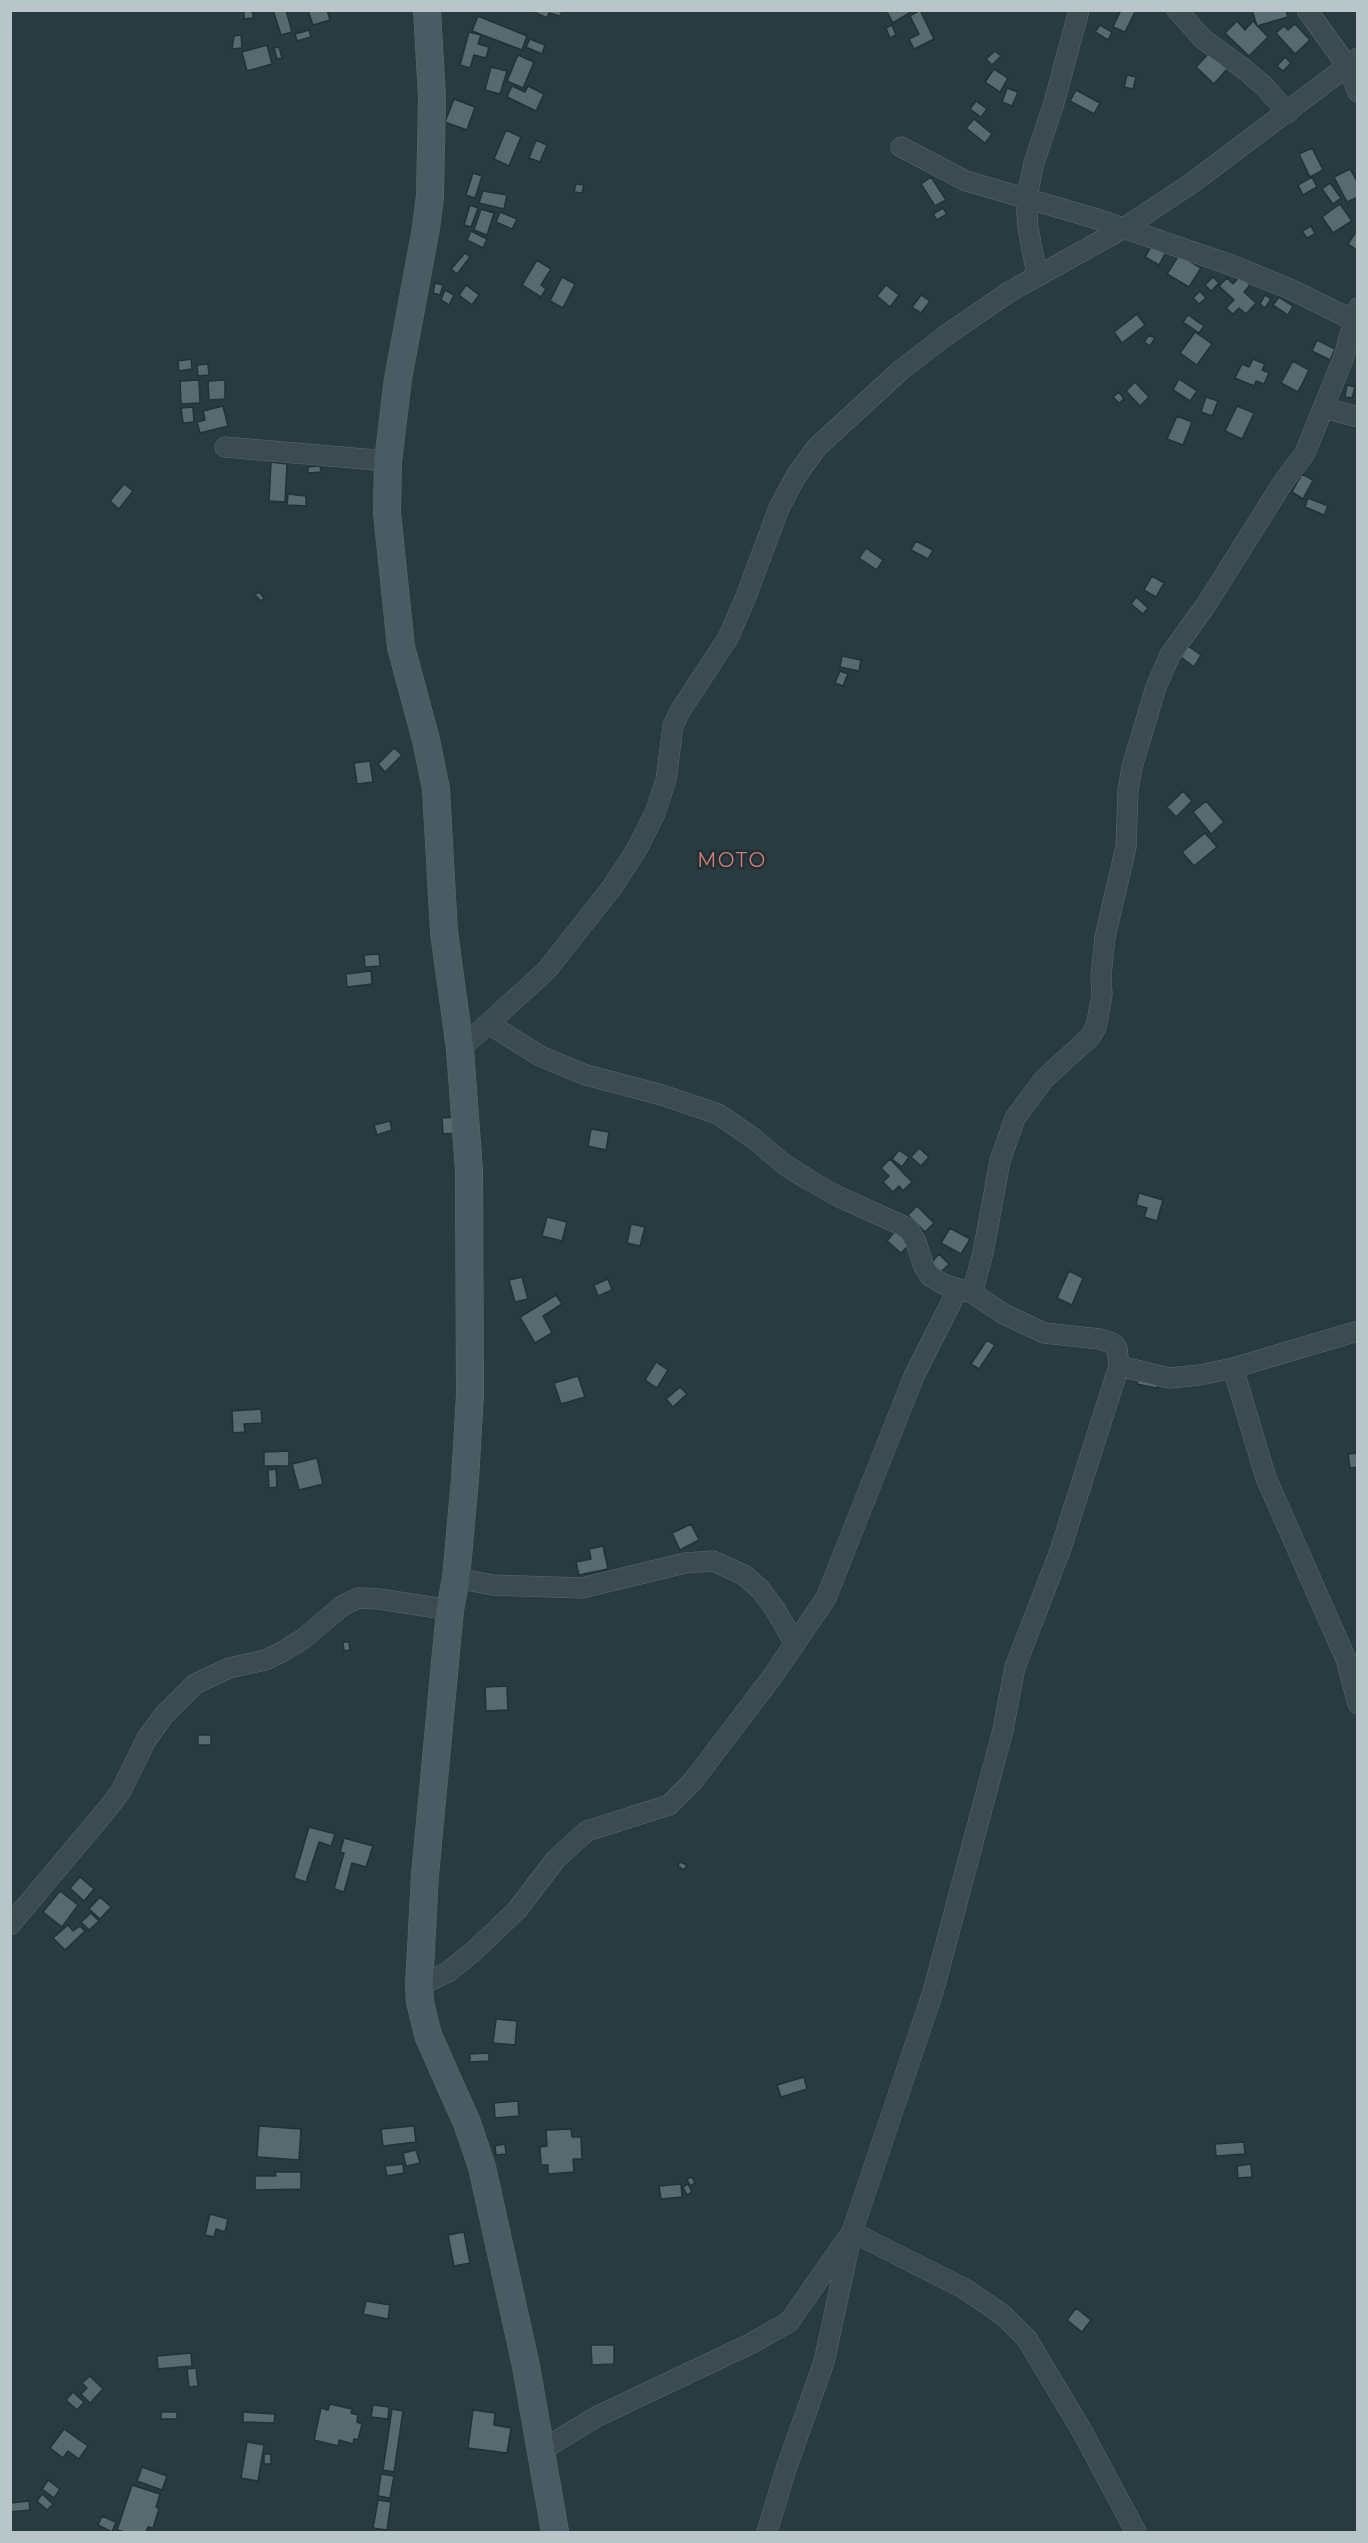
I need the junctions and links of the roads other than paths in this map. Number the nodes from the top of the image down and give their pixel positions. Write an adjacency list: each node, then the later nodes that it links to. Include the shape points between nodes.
1 (428, 10): 16 (street, via 432,97 430,196 406,328)
2 (1079, 10): 9 (street)
3 (1177, 10): 7 (street, via 1203,39 1244,69)
4 (1307, 10): 5 (street)
5 (1353, 63): 6 (street); 7 (street)
6 (1358, 92)
7 (1288, 112): 10 (street)
8 (901, 147): 9 (street, via 966,180)
9 (1026, 200): 10 (street); 11 (street)
10 (1124, 228): 11 (street); 12 (street)
11 (1037, 275): 17 (street, via 901,370 818,447 796,476 779,508 736,620 680,711 666,780 637,849 547,970)
12 (1355, 314): 13 (street)
13 (1325, 408): 14 (street); 19 (street, via 1305,453 1170,655 1156,687 1132,767 1126,847 1106,937 1096,1027 1044,1079 1015,1118 1000,1161 983,1253)
14 (1358, 417)
15 (225, 447): 16 (street)
16 (388, 461): 18 (street, via 387,513 401,647 436,789 444,932)
17 (489, 1024): 18 (street); 19 (street, via 540,1056 586,1075 718,1114 801,1175 908,1228 930,1276)
18 (460, 1049): 23 (street, via 470,1171 470,1395)
19 (965, 1291): 21 (street, via 1044,1334 1114,1344); 25 (street, via 914,1376 826,1598)
20 (1358, 1331): 22 (street)
21 (1119, 1366): 22 (street, via 1169,1378); 29 (street, via 1060,1551 1015,1667 1003,1730 933,1992)
22 (1233, 1368): 26 (street, via 1266,1478 1346,1659)
23 (456, 1578): 24 (street); 25 (street, via 494,1585 582,1588 685,1563 713,1561 744,1575 760,1589)
24 (450, 1610): 27 (street, via 358,1598 280,1653 229,1668 195,1684 146,1740 109,1807); 28 (street)
25 (795, 1644): 28 (street, via 678,1799 658,1810 587,1831 556,1859 517,1910 474,1951 448,1972)
26 (1358, 1704)
27 (10, 1925)
28 (419, 1986): 30 (street, via 428,2035 482,2167 514,2304)
29 (852, 2232): 30 (street, via 789,2322 596,2417); 32 (street, via 824,2362); 33 (street, via 965,2289 1003,2315 1026,2339 1082,2431)
30 (540, 2451): 31 (street)
31 (555, 2532)
32 (767, 2532)
33 (1136, 2532)

